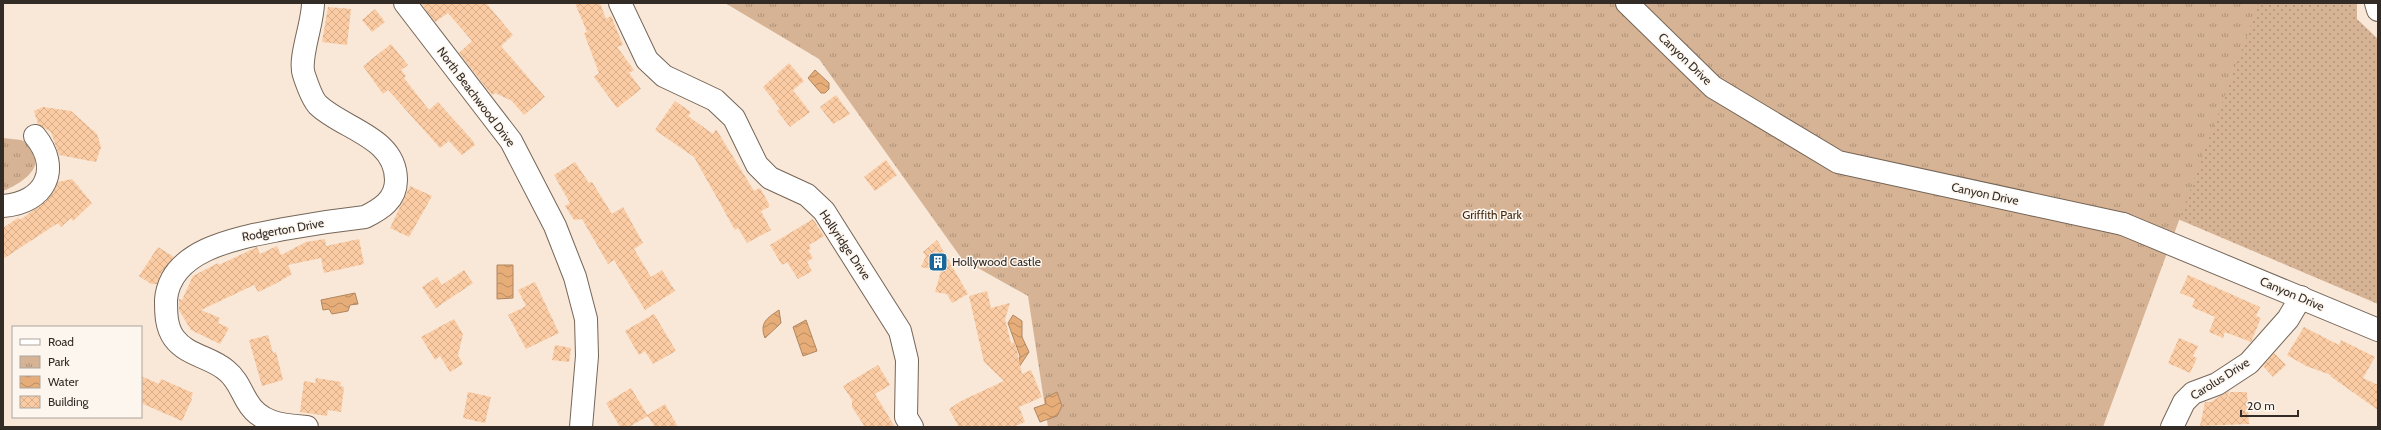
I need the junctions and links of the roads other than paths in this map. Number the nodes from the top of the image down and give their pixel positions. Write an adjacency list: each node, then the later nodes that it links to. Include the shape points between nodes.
1 (313, 3): 11 (street, Rodgerton Drive, via 312,23 303,52 303,73 318,105 358,129 392,159 396,172 396,187 391,198 381,209 365,217 234,239 210,248 190,260 176,275 167,293 165,315 174,338 186,350 227,370 256,415 268,422)
2 (404, 3): 12 (street, North Beachwood Drive, via 511,141 555,226 575,277 586,319 587,356)
3 (620, 3): 13 (street, Hollyridge Drive, via 647,60 664,76 714,100 734,118 757,165 770,178 807,195 824,211 900,331 907,360 906,418)
4 (1627, 3): 9 (street, Canyon Drive, via 1713,87 1838,162 2123,224)
5 (2376, 3): 6 (street)
6 (2378, 10)
7 (35, 136): 8 (street, via 45,147 49,160 49,175 42,187 25,201)
8 (3, 206)
9 (2301, 297): 10 (street, Canyon Drive); 14 (street, Carolus Drive, via 2288,319 2249,363 2217,384 2193,393 2184,402)
10 (2378, 330)
11 (307, 427)
12 (581, 427)
13 (912, 427)
14 (2172, 427)

